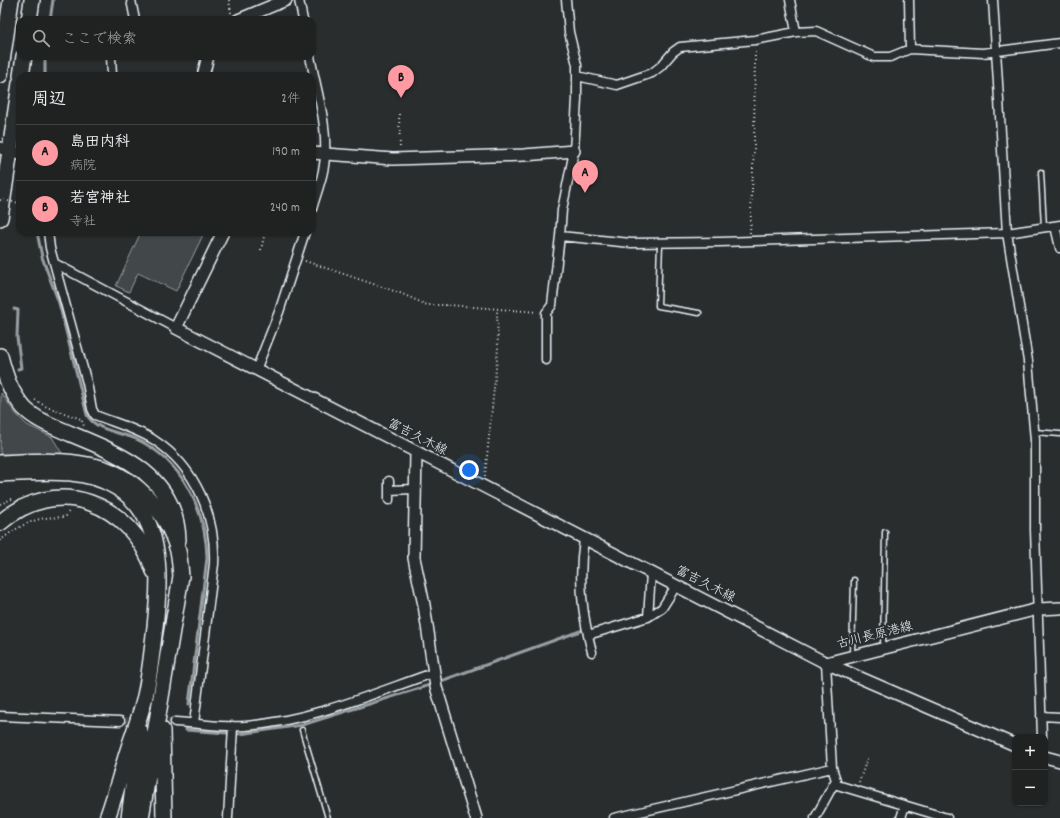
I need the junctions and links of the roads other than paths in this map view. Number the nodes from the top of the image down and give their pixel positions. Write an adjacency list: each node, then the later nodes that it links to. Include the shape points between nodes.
1 (11, 0): 15 (highway)
2 (32, 0): 10 (highway)
3 (131, 0): 11 (street)
4 (286, 0): 12 (main road)
5 (299, 0): 13 (street)
6 (566, 0): 28 (street)
7 (790, 0): 14 (street)
8 (909, 0): 17 (street)
9 (994, 0): 18 (street)
10 (30, 16)
11 (134, 16)
12 (248, 16)
13 (302, 16)
14 (796, 32): 17 (street, via 816,31 874,57 890,57); 28 (street, via 755,40 680,46 652,72 618,85)
15 (3, 41): 27 (highway)
16 (1060, 43): 18 (street)
17 (910, 49): 18 (street)
18 (997, 52): 40 (street)
19 (23, 60): 23 (highway)
20 (111, 60): 24 (street)
21 (207, 60): 25 (main road)
22 (311, 60): 26 (street)
23 (22, 72)
24 (112, 72)
25 (204, 72)
26 (313, 72)
27 (0, 75)
28 (577, 76): 32 (street)
29 (316, 88): 34 (street)
30 (16, 111): 31 (highway)
31 (10, 151): 37 (highway)
32 (574, 151): 34 (main road, via 400,158); 44 (street, via 562,210)
33 (316, 153): 34 (main road)
34 (326, 154): 36 (street)
35 (1041, 172): 39 (lane)
36 (316, 195)
37 (0, 218)
38 (1058, 225): 39 (street); 46 (street)
39 (1044, 227): 40 (street)
40 (1007, 233): 45 (street); 53 (street, via 1028,361)
41 (48, 236): 47 (street)
42 (221, 236): 49 (main road)
43 (304, 236): 52 (street)
44 (560, 236): 45 (street, via 631,243); 51 (street, via 552,305 546,313)
45 (660, 243): 48 (lane, via 658,306)
46 (1060, 248)
47 (56, 264): 49 (street); 86 (street, via 95,415 145,435 164,447 186,469 206,506 214,541 214,564)
48 (699, 313)
49 (176, 328): 52 (main road, 富吉久木線)
50 (0, 356): 65 (highway, via 12,393 43,423 124,457 154,480 168,497 176,518)
51 (546, 360)
52 (256, 370): 55 (main road, 富吉久木線)
53 (1035, 432): 54 (lane); 71 (street)
54 (1060, 434)
55 (416, 453): 59 (main road); 64 (main road, 富吉久木線)
56 (0, 463): 65 (highway, via 73,462 119,475 133,484 155,505)
57 (0, 474): 68 (highway, via 73,473 105,481 125,493 144,515 156,548)
58 (389, 481): 60 (street)
59 (415, 489): 60 (street); 78 (main road, via 414,558 424,605)
60 (389, 490): 61 (street)
61 (389, 500)
62 (0, 523): 68 (highway, via 21,508 47,498 62,497 89,502 116,518 136,536)
63 (885, 532): 74 (lane)
64 (584, 539): 66 (main road, 富吉久木線); 73 (street, via 580,565 584,620)
65 (179, 552): 79 (highway, via 181,576)
66 (651, 573): 69 (main road, 富吉久木線); 72 (street)
67 (854, 580): 76 (lane)
68 (159, 585): 80 (highway)
69 (676, 586): 72 (street, via 662,608); 77 (main road, 富吉久木線)
70 (1060, 608): 71 (main road, 古川長原港線)
71 (1038, 609): 74 (main road, 古川長原港線); 82 (street)
72 (648, 617): 73 (street)
73 (588, 636): 75 (street)
74 (883, 649): 76 (main road, 古川長原港線)
75 (592, 652)
76 (852, 656): 77 (main road, 古川長原港線)
77 (826, 663): 90 (main road, 古川長原港線); 93 (street)
78 (434, 680): 88 (street, via 286,721); 103 (main road)
79 (161, 693): 99 (highway); 100 (highway)
80 (144, 697): 97 (highway); 98 (highway)
81 (0, 716): 84 (street)
82 (1041, 716): 83 (street); 89 (street)
83 (1060, 717)
84 (120, 721)
85 (175, 722): 86 (street)
86 (194, 723): 88 (street)
87 (302, 730): 102 (lane)
88 (233, 732): 101 (street)
89 (1042, 734)
90 (1012, 744)
91 (1048, 758): 92 (main road)
92 (1060, 761)
93 (832, 768): 94 (street, via 836,780); 96 (street)
94 (834, 784): 95 (street); 105 (street)
95 (905, 805): 106 (street); 107 (street)
96 (628, 816): 104 (street)
97 (107, 818)
98 (129, 818)
99 (141, 818)
100 (164, 818)
101 (228, 818)
102 (328, 818)
103 (476, 818)
104 (614, 818)
105 (815, 818)
106 (901, 818)
107 (947, 818)

